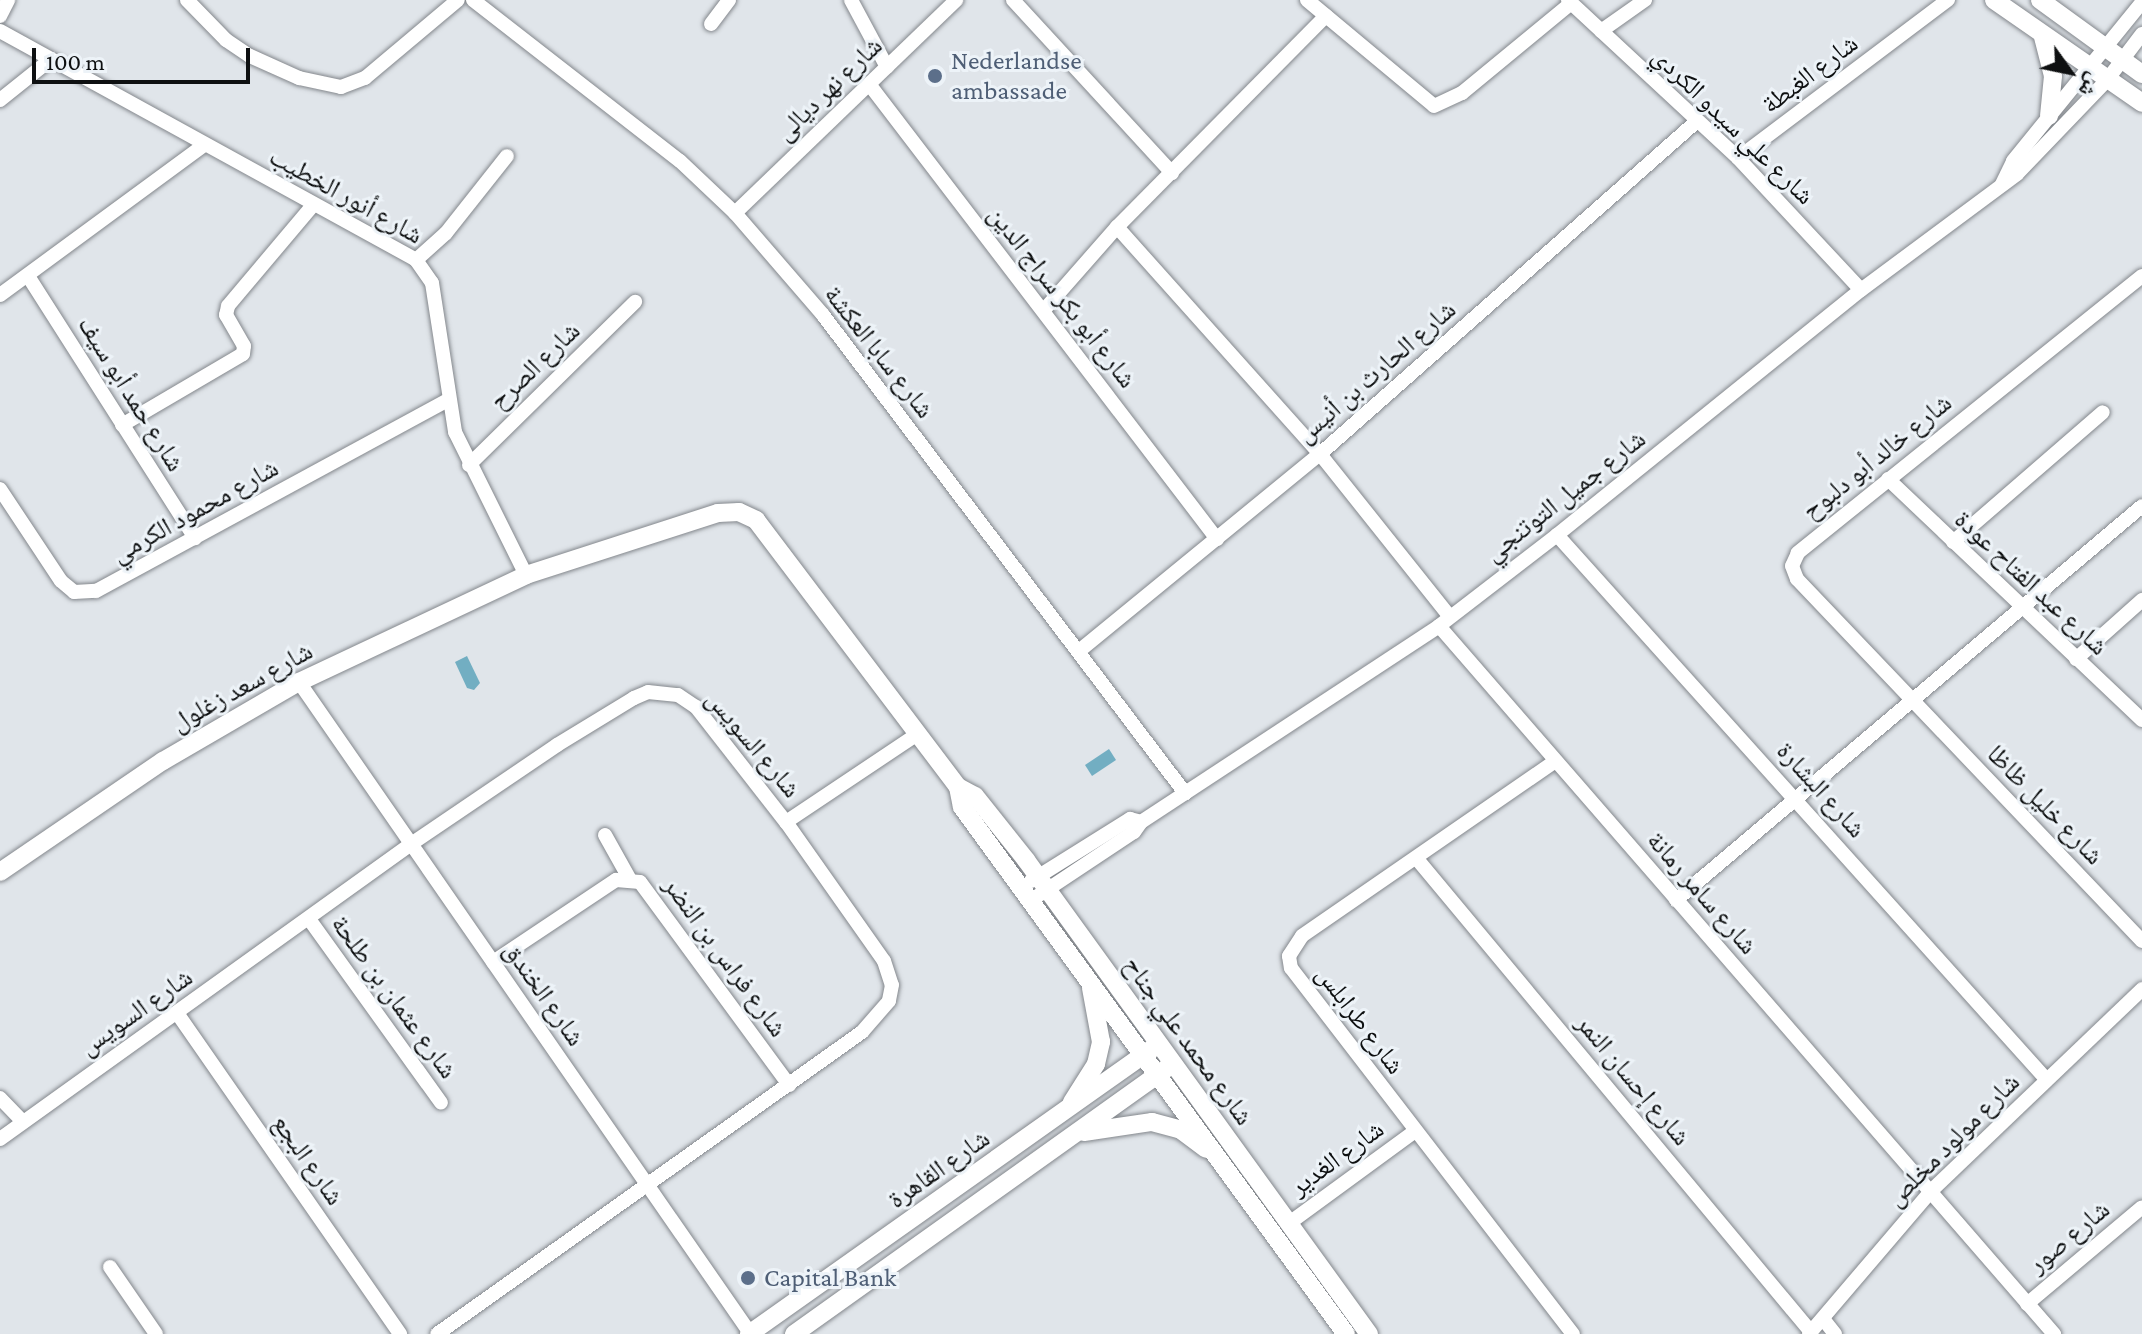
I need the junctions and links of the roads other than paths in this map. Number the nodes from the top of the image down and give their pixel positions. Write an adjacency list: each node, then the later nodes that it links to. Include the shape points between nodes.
1 (8, 0): 16 (street)
2 (187, 0): 3 (street, via 250,56 299,78 341,87 365,78)
3 (458, 0)
4 (473, 0): 41 (street, شارع سابا العكشة, via 680,161)
5 (729, 0): 18 (street)
6 (851, 0): 26 (street)
7 (956, 0): 26 (street, شارع نهر ديالى)
8 (1013, 0): 38 (street)
9 (1307, 0): 17 (street)
10 (1645, 0): 20 (street)
11 (1948, 0): 37 (street, شارع الغبطة)
12 (1994, 0): 22 (main road)
13 (2040, 0): 23 (main road)
14 (1569, 2): 17 (street, via 1462,93 1434,106); 20 (street, شارع علي سيدو الكردي)
15 (2142, 2): 23 (street, شارع جميل التوتنجي)
16 (0, 16)
17 (1326, 16): 38 (street)
18 (711, 24)
19 (0, 31): 24 (street, شارع أنور الخطيب)
20 (1601, 31): 34 (street, شارع علي سيدو الكردي)
21 (2142, 34): 25 (street, شارع جميل التوتنجي)
22 (2043, 37): 27 (main road); 33 (main road, via 2053,76)
23 (2106, 49): 25 (main road); 27 (street, شارع جميل التوتنجي)
24 (50, 60): 31 (street); 35 (street, شارع أنور الخطيب)
25 (2123, 61): 28 (main road); 29 (street, شارع جميل التوتنجي)
26 (887, 67): 30 (street, شارع نهر ديالى)
27 (2091, 69): 29 (main road); 33 (street, شارع جميل التوتنجي)
28 (2142, 74)
29 (2107, 80): 32 (main road); 39 (street, شارع جميل التوتنجي)
30 (869, 84): 41 (street, شارع نهر ديالى); 49 (street, شارع أبو بكر سراج الدين)
31 (0, 100)
32 (2142, 103)
33 (2049, 116): 39 (street, شارع جميل التوتنجي, via 2008,168)
34 (1697, 121): 37 (street, شارع علي سيدو الكردي); 53 (street, شارع الحارث بن أنيس)
35 (204, 145): 40 (street, شارع أنور الخطيب); 44 (street)
36 (507, 156): 43 (street, via 446,233)
37 (1738, 158): 46 (street, شارع علي سيدو الكردي)
38 (1172, 173): 42 (street)
39 (2002, 184): 46 (street, شارع جميل التوتنجي)
40 (313, 205): 43 (street, شارع أنور الخطيب); 52 (street, via 228,306 226,315 244,346 243,354)
41 (735, 213): 68 (street, شارع سابا العكشة, via 823,315)
42 (1117, 227): 49 (street); 53 (street, شارع سامر رمانة)
43 (416, 260): 50 (street, شارع أنور الخطيب, via 432,283 436,300)
44 (28, 276): 47 (street); 52 (street, شارع حمد أبو سيف)
45 (2142, 276): 55 (street, شارع خالد أبو دلبوح)
46 (1861, 290): 60 (street, شارع جميل التوتنجي)
47 (0, 295)
48 (635, 302): 54 (street, شارع الصرح)
49 (1044, 310): 62 (street, شارع أبو بكر سراج الدين)
50 (448, 400): 54 (street, شارع أنور الخطيب); 61 (street, شارع محمود الكرمي)
51 (2103, 412): 63 (street)
52 (122, 425): 61 (street, شارع حمد أبو سيف)
53 (1320, 454): 62 (street, شارع الحارث بن أنيس); 67 (street, شارع سامر رمانة)
54 (469, 465): 64 (street, شارع أنور الخطيب)
55 (1888, 479): 63 (street, شارع عبد الفتاح عودة); 71 (street, شارع خالد أبو دلبوح, via 1798,553 1792,566 1797,579)
56 (0, 489): 58 (street, شارع محمود الكرمي)
57 (2142, 506): 66 (street)
58 (11, 508): 59 (street); 61 (street, شارع محمود الكرمي, via 61,581 80,593 114,583)
59 (0, 522)
60 (1557, 535): 67 (street, شارع جميل التوتنجي); 76 (street, شارع البشارة)
61 (195, 538)
62 (1217, 539): 68 (street, شارع الحارث بن أنيس)
63 (1953, 542): 66 (street, شارع عبد الفتاح عودة)
64 (526, 575): 70 (main road, شارع سعد زغلول); 73 (main road, شارع محمد علي جناح, via 718,513 739,512 756,520)
65 (2142, 600): 69 (street)
66 (2024, 609): 69 (street, شارع عبد الفتاح عودة); 71 (street)
67 (1444, 622): 74 (street, شارع سامر رمانة); 75 (street, شارع جميل التوتنجي)
68 (1079, 651): 75 (street, شارع سابا العكشة)
69 (2076, 659): 72 (street, شارع عبد الفتاح عودة)
70 (299, 682): 79 (street, شارع الخندق); 81 (main road, شارع سعد زغلول, via 163,761)
71 (1914, 702): 76 (street); 86 (street, شارع خليل ظاظا)
72 (2142, 720)
73 (916, 735): 77 (street); 83 (main road, شارع محمد علي جناح, via 958,787 962,807)
74 (1554, 762): 80 (street, شارع طرابلس); 84 (street, شارع سامر رمانة)
75 (1185, 793): 83 (street, شارع جميل التوتنجي, via 1134,832)
76 (1797, 799): 84 (street); 93 (street, شارع البشارة)
77 (786, 822): 79 (street, شارع السويس, via 696,707 678,695 660,692 615,709); 94 (street, شارع السويس, via 884,961 892,985 880,1016)
78 (605, 835): 82 (street)
79 (411, 844): 85 (street, شارع السويس); 87 (street, شارع الخندق)
80 (1417, 859): 99 (street, شارع طرابلس, via 1302,936 1289,956 1291,968); 110 (street, شارع إحسان النمر)
81 (0, 872)
82 (629, 878): 87 (street, شارع فراس بن النضر, via 616,880); 94 (street, شارع فراس بن النضر, via 652,897)
83 (1036, 888): 88 (main road, شارع محمد علي جناح); 91 (main road, شارع محمد علي جناح)
84 (1676, 900): 104 (street, شارع سامر رمانة)
85 (309, 919): 90 (street, شارع السويس); 96 (street, شارع عثمان بن طلحة)
86 (2142, 941)
87 (493, 962): 103 (street, شارع الخندق)
88 (1089, 978): 91 (main road, شارع محمد علي جناح); 97 (main road, via 1101,1042 1096,1064)
89 (2142, 989): 93 (street, شارع مولود مخلص)
90 (177, 1013): 98 (street, شارع السويس); 112 (street, شارع البجع)
91 (1151, 1050): 92 (main road, شارع محمد علي جناح); 97 (main road, شارع القاهرة)
92 (1165, 1070): 100 (main road, شارع القاهرة); 102 (main road, شارع محمد علي جناح); 106 (main road, شارع محمد علي جناح)
93 (2046, 1079): 104 (street, شارع مولود مخلص)
94 (789, 1085): 103 (street, شارع السويس)
95 (0, 1098): 98 (street)
96 (441, 1103)
97 (1066, 1112): 114 (main road, شارع القاهرة)
98 (23, 1122): 101 (street, شارع السويس)
99 (1415, 1131): 106 (street, شارع الغدير); 118 (street, شارع طرابلس)
100 (1081, 1132): 102 (main road, via 1165,1124 1195,1139); 115 (main road, شارع القاهرة)
101 (0, 1139)
102 (1230, 1169): 116 (main road, شارع محمد علي جناح)
103 (646, 1183): 113 (street, شارع السويس); 114 (street, شارع الخندق)
104 (1932, 1190): 108 (street, شارع سامر رمانة); 109 (street, شارع مولود مخلص)
105 (2142, 1207): 108 (street, شارع صور)
106 (1288, 1224): 117 (main road, شارع محمد علي جناح)
107 (110, 1267): 111 (street)
108 (2027, 1304): 120 (street, شارع سامر رمانة)
109 (1824, 1320): 110 (street, شارع مولود مخلص); 119 (street)
110 (1810, 1333)
111 (156, 1334)
112 (400, 1334)
113 (437, 1334)
114 (750, 1334)
115 (794, 1334)
116 (1346, 1334)
117 (1369, 1334)
118 (1573, 1334)
119 (1835, 1334)
120 (2054, 1334)

